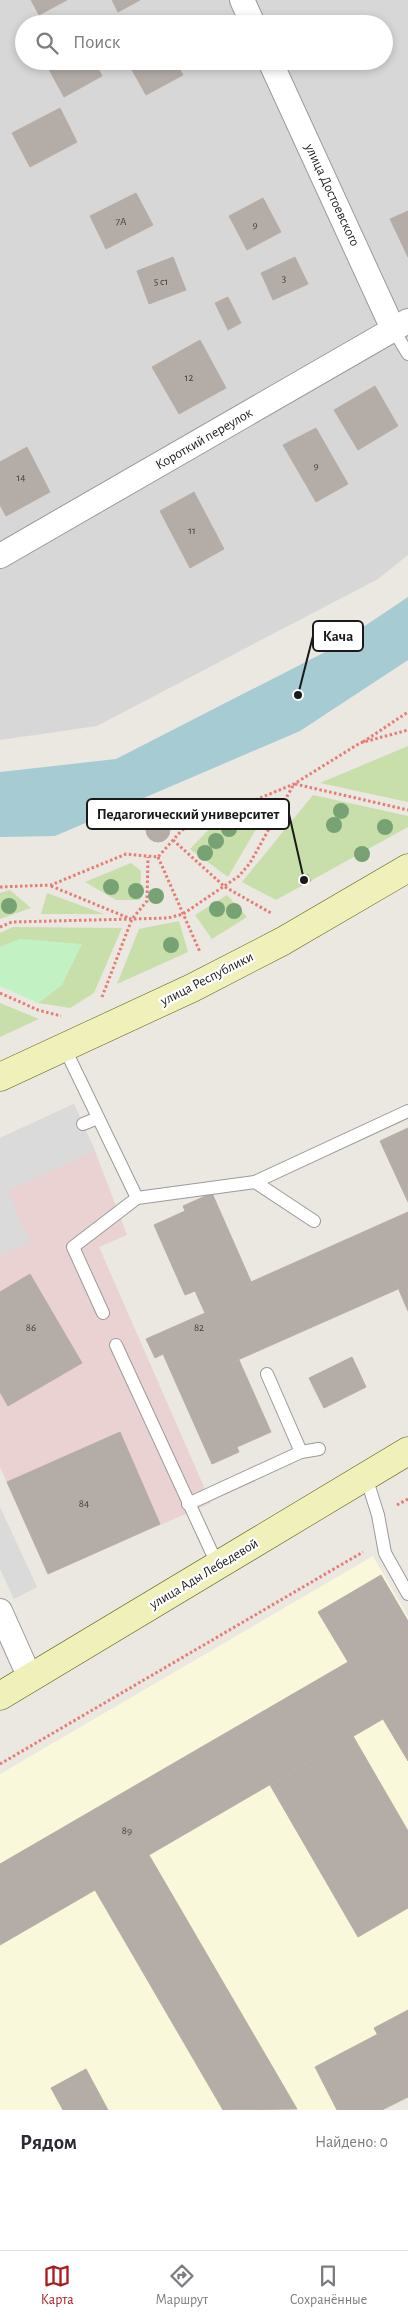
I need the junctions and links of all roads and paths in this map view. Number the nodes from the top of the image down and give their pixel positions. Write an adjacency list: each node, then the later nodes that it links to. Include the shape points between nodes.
1 (242, 0): 2 (street)
2 (249, 15)
3 (274, 70): 4 (street, улица Достоевского)
4 (401, 325): 5 (lane); 6 (street, Короткий переулок)
5 (408, 354)
6 (0, 556)
7 (408, 712): 9 (path)
8 (408, 730): 9 (path)
9 (360, 744): 10 (path)
10 (294, 784): 11 (path); 12 (path, via 182,830); 18 (path, via 250,863)
11 (408, 810)
12 (173, 840): 14 (path); 18 (path)
13 (148, 856): 14 (path); 16 (path, via 126,854); 21 (path, via 147,901)
14 (158, 857): 19 (path)
15 (408, 868): 27 (main road, улица Республики, via 283,942)
16 (51, 885): 17 (path); 21 (path)
17 (0, 887)
18 (225, 887): 19 (path); 20 (path)
19 (183, 914): 21 (path, via 168,918); 23 (path)
20 (271, 914)
21 (132, 919): 22 (path, via 12,922); 25 (path)
22 (0, 927)
23 (200, 952)
24 (0, 993): 26 (path, via 38,1010)
25 (100, 1004)
26 (67, 1017)
27 (65, 1048): 28 (main road, улица Республики); 30 (lane)
28 (0, 1077)
29 (408, 1111): 32 (lane)
30 (98, 1118): 31 (lane); 33 (lane)
31 (83, 1124)
32 (255, 1182): 33 (lane); 34 (lane)
33 (137, 1198): 35 (lane, via 72,1247)
34 (314, 1222)
35 (103, 1313)
36 (116, 1346): 42 (lane)
37 (266, 1374): 40 (lane)
38 (318, 1449): 40 (lane)
39 (408, 1451): 41 (main road, улица Ады Лебедевой)
40 (301, 1452): 42 (lane)
41 (366, 1478): 44 (main road, улица Ады Лебедевой); 45 (lane, via 378,1515 385,1553)
42 (188, 1504): 44 (lane)
43 (367, 1550): 49 (path)
44 (218, 1566): 47 (main road, улица Ады Лебедевой)
45 (408, 1594)
46 (0, 1611): 47 (street)
47 (30, 1678): 48 (main road, улица Ады Лебедевой)
48 (0, 1696)
49 (0, 1764)

